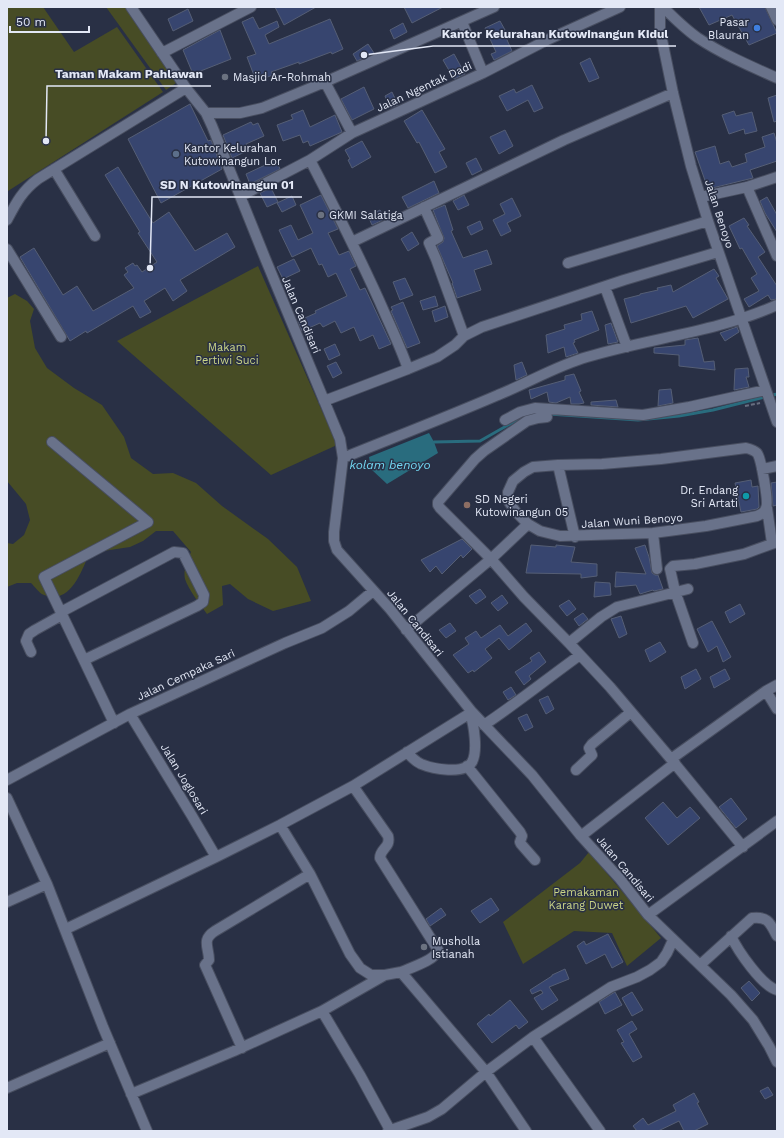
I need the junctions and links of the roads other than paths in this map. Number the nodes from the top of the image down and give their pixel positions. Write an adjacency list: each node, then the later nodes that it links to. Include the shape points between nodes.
1 (131, 7): 9 (street, Jalan Candisari)
2 (251, 7): 9 (street)
3 (494, 7): 8 (street)
4 (620, 7): 10 (street, Jalan Ngentak Dadi)
5 (662, 7): 11 (street, via 697,38); 14 (street, Jalan Benoyo, via 660,30)
6 (771, 7): 7 (street)
7 (777, 20)
8 (462, 22): 10 (street); 12 (street)
9 (162, 53): 13 (street, Jalan Candisari)
10 (483, 72): 16 (street, Jalan Ngentak Dadi)
11 (777, 78)
12 (325, 82): 15 (street, via 251,111); 16 (street)
13 (186, 88): 15 (street, Jalan Candisari); 18 (street)
14 (672, 93): 22 (street, Jalan Benoyo); 23 (street, via 564,140)
15 (206, 113): 21 (street, Jalan Candisari)
16 (352, 133): 17 (street, Jalan Ngentak Dadi)
17 (310, 160): 21 (street, Jalan Ngentak Dadi); 27 (street)
18 (54, 169): 24 (street, via 26,188); 26 (street)
19 (777, 177): 20 (street)
20 (747, 187): 22 (street); 30 (street)
21 (241, 196): 40 (street, Jalan Candisari)
22 (701, 197): 25 (street, Jalan Benoyo)
23 (424, 207): 27 (street); 36 (street, via 438,238 429,243)
24 (7, 220)
25 (708, 221): 29 (street, Jalan Benoyo); 31 (street)
26 (95, 236)
27 (352, 242): 38 (street)
28 (7, 249): 35 (street)
29 (718, 252): 32 (street); 34 (street, Jalan Benoyo)
30 (777, 256)
31 (568, 263)
32 (605, 286): 36 (street, via 482,327); 37 (street)
33 (777, 305): 34 (street)
34 (742, 319): 37 (street); 39 (street, Jalan Benoyo)
35 (61, 336)
36 (464, 336): 38 (street, via 437,357)
37 (627, 347): 46 (street, via 561,366 470,408)
38 (408, 370): 40 (street)
39 (767, 394): 41 (street, via 643,415 535,408); 44 (street, Jalan Benoyo)
40 (324, 400): 46 (street, Jalan Candisari, via 340,439)
41 (525, 416): 42 (street); 43 (street); 55 (street, via 479,454 437,503)
42 (547, 417)
43 (505, 420)
44 (777, 422)
45 (52, 442): 60 (street, via 148,522 44,576)
46 (343, 458): 58 (street, Jalan Candisari, via 334,541 337,550)
47 (558, 465): 49 (street, via 661,459 746,448 757,453); 51 (street, via 533,467 512,481 508,492 509,502); 53 (street)
48 (777, 466): 49 (street)
49 (762, 469): 50 (street)
50 (767, 508): 52 (street, Jalan Wuni Benoyo, via 757,516); 54 (street)
51 (528, 524): 53 (street, Jalan Wuni Benoyo, via 547,533); 55 (street)
52 (653, 533): 53 (street, Jalan Wuni Benoyo); 56 (street)
53 (574, 537)
54 (775, 542): 59 (street, via 744,554 673,566 670,569)
55 (491, 559): 61 (street); 62 (street)
56 (657, 569)
57 (688, 588): 59 (street)
58 (373, 591): 61 (street, Jalan Candisari); 72 (street, Jalan Cempaka Sari, via 349,611 322,628)
59 (675, 591): 62 (street, via 617,608 601,616); 63 (street)
60 (61, 614): 64 (street, via 29,634 26,641); 66 (street); 66 (street, via 178,551 182,553 204,595 203,602 197,606)
61 (406, 630): 70 (street, Jalan Candisari)
62 (569, 643): 65 (street)
63 (693, 643)
64 (31, 652)
65 (580, 655): 71 (street); 74 (street)
66 (84, 660): 73 (street)
67 (777, 685): 68 (street)
68 (766, 691): 69 (street); 76 (street)
69 (777, 709)
70 (471, 712): 74 (street, Jalan Candisari); 75 (street); 77 (street, via 475,739 473,760)
71 (631, 712): 76 (street); 78 (street, via 592,744 589,748 592,755)
72 (130, 714): 73 (street, Jalan Cempaka Sari); 86 (street, Jalan Joglosari)
73 (114, 723): 79 (street, Jalan Cempaka Sari)
74 (484, 725): 84 (street, Jalan Candisari, via 532,776)
75 (407, 752): 77 (street, via 417,762 430,767 452,770); 80 (street)
76 (673, 761): 84 (street); 85 (street)
77 (467, 766): 87 (street, via 520,832 521,844)
78 (576, 770)
79 (7, 780)
80 (353, 786): 83 (street); 97 (street, via 388,836 387,846 380,858 438,950 432,958)
81 (7, 798): 89 (street)
82 (777, 821): 85 (street)
83 (280, 825): 86 (street); 88 (street)
84 (581, 836): 91 (street, Jalan Candisari)
85 (743, 847): 91 (street)
86 (216, 857): 92 (street)
87 (535, 860)
88 (310, 874): 98 (street, via 350,954 360,968 371,975); 103 (street, via 215,931 208,938 206,946 209,960 205,965)
89 (47, 884): 90 (street); 92 (street)
90 (7, 902)
91 (648, 915): 95 (street, Jalan Candisari)
92 (66, 929): 102 (street)
93 (731, 936): 94 (street, via 752,918 761,917 766,919); 96 (street); 99 (street, via 760,978 770,988)
94 (777, 936)
95 (673, 940): 96 (street, Jalan Candisari); 101 (street, via 664,957 650,970 611,987)
96 (700, 965): 104 (street, Jalan Candisari, via 753,1020)
97 (401, 972): 98 (street); 105 (street)
98 (385, 975): 100 (street)
99 (777, 990)
100 (322, 1011): 103 (street); 109 (street, via 360,1074)
101 (533, 1037): 105 (street); 111 (street)
102 (110, 1043): 106 (street); 107 (street)
103 (242, 1048): 107 (street)
104 (777, 1062)
105 (486, 1072): 109 (street, via 442,1109 428,1117); 110 (street)
106 (7, 1088)
107 (131, 1094): 108 (street)
108 (147, 1131)
109 (389, 1131)
110 (526, 1131)
111 (600, 1131)

